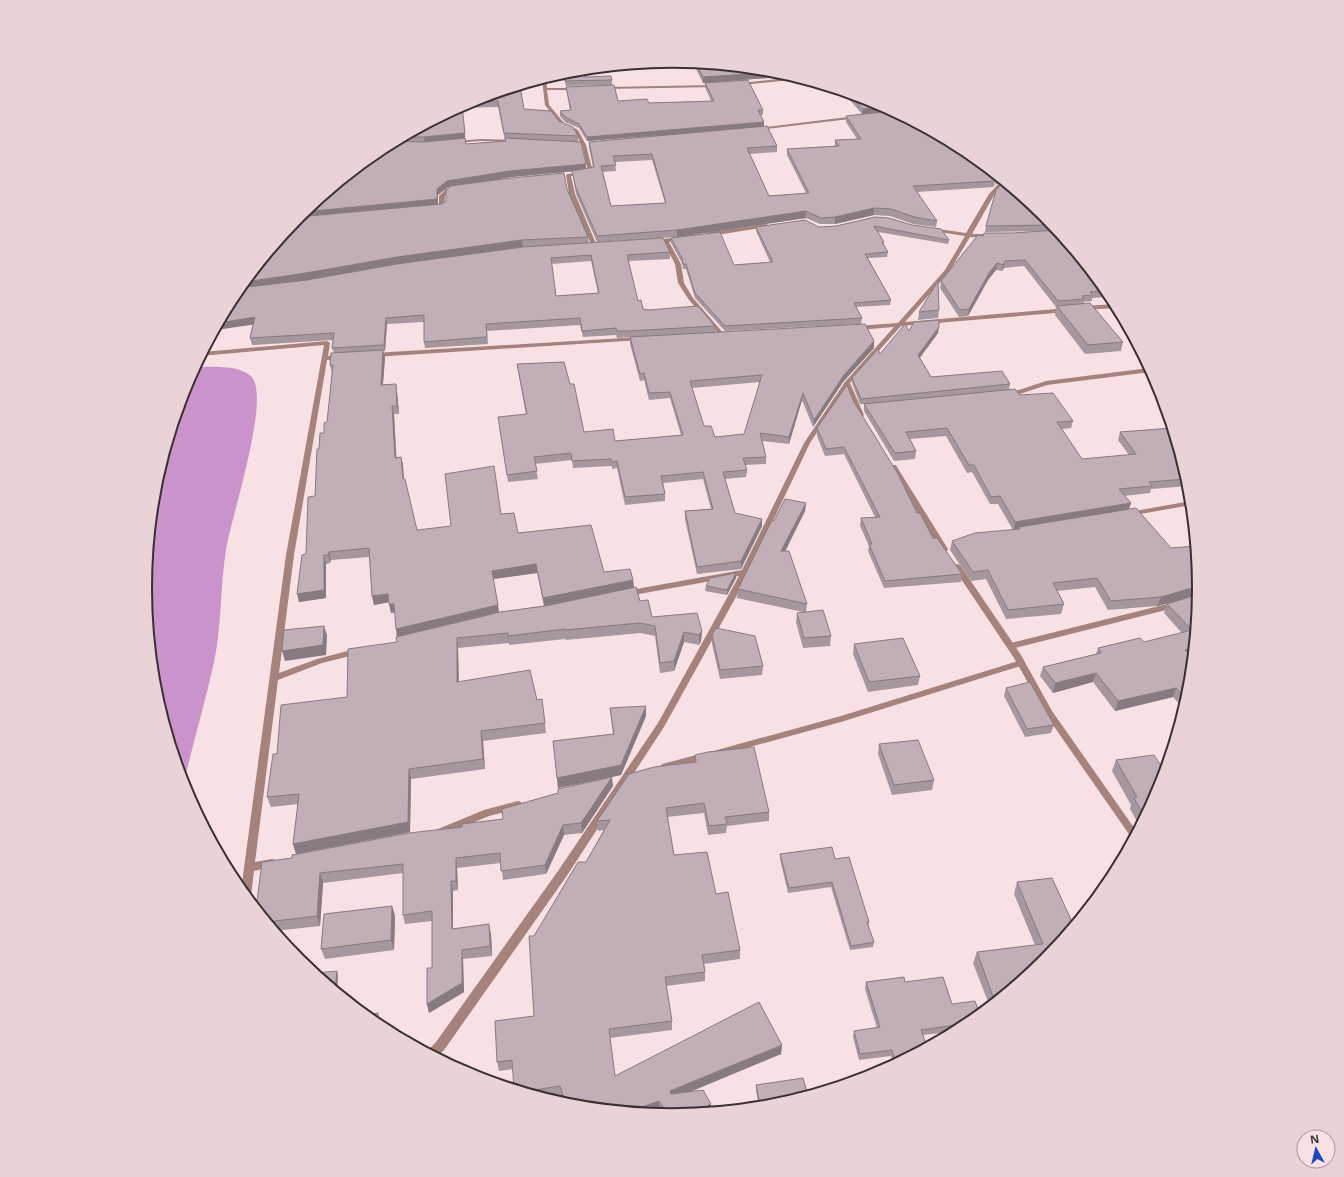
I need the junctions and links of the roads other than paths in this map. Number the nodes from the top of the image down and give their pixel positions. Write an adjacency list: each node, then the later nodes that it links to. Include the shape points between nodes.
1 (781, 80): 3 (street)
2 (545, 84): 7 (street)
3 (738, 84)
4 (723, 85): 6 (street)
5 (586, 88): 7 (street)
6 (601, 88)
7 (546, 89): 14 (street, via 547,105 562,124 576,130)
8 (865, 116): 9 (street)
9 (748, 130)
10 (523, 141): 11 (street, via 481,140)
11 (446, 143)
12 (576, 144): 14 (street)
13 (591, 144): 14 (street)
14 (584, 145): 16 (street, via 591,172)
15 (561, 176): 16 (street)
16 (568, 176): 28 (street, via 572,194 598,246)
17 (1000, 185): 23 (street)
18 (460, 188): 19 (street, via 448,190 442,196 442,207)
19 (427, 209)
20 (775, 225): 22 (street)
21 (924, 228): 23 (street)
22 (706, 235)
23 (968, 235): 24 (street); 30 (street, via 947,270)
24 (998, 236)
25 (684, 238): 26 (street)
26 (666, 241): 27 (street); 32 (street, via 678,264 681,283 691,299 726,336)
27 (647, 243)
28 (580, 247)
29 (1110, 307): 30 (street)
30 (900, 326): 31 (street); 39 (street)
31 (846, 329)
32 (716, 336)
33 (648, 339): 35 (street)
34 (207, 354): 37 (street, via 328,343)
35 (370, 356)
36 (347, 357): 37 (street)
37 (325, 358): 51 (street, via 290,555)
38 (1145, 371): 40 (street, via 1046,383 1020,392)
39 (847, 382): 41 (street); 45 (street, via 806,443)
40 (997, 394)
41 (865, 421)
42 (890, 462): 48 (street)
43 (1185, 504): 44 (street)
44 (1119, 516)
45 (745, 572): 46 (street); 54 (street, via 661,725)
46 (623, 594)
47 (1186, 602): 48 (street)
48 (1010, 646): 50 (street)
49 (364, 650): 51 (street, via 320,661)
50 (1021, 662): 52 (street, via 840,719); 57 (street, via 1049,713)
51 (274, 678): 60 (street)
52 (654, 770)
53 (640, 775): 54 (street)
54 (625, 779): 55 (street); 62 (street, via 558,880)
55 (611, 782)
56 (525, 803): 58 (street, via 487,813 444,831)
57 (1131, 833)
58 (429, 834)
59 (280, 862): 60 (street)
60 (249, 868): 61 (street)
61 (247, 889)
62 (435, 1051)

